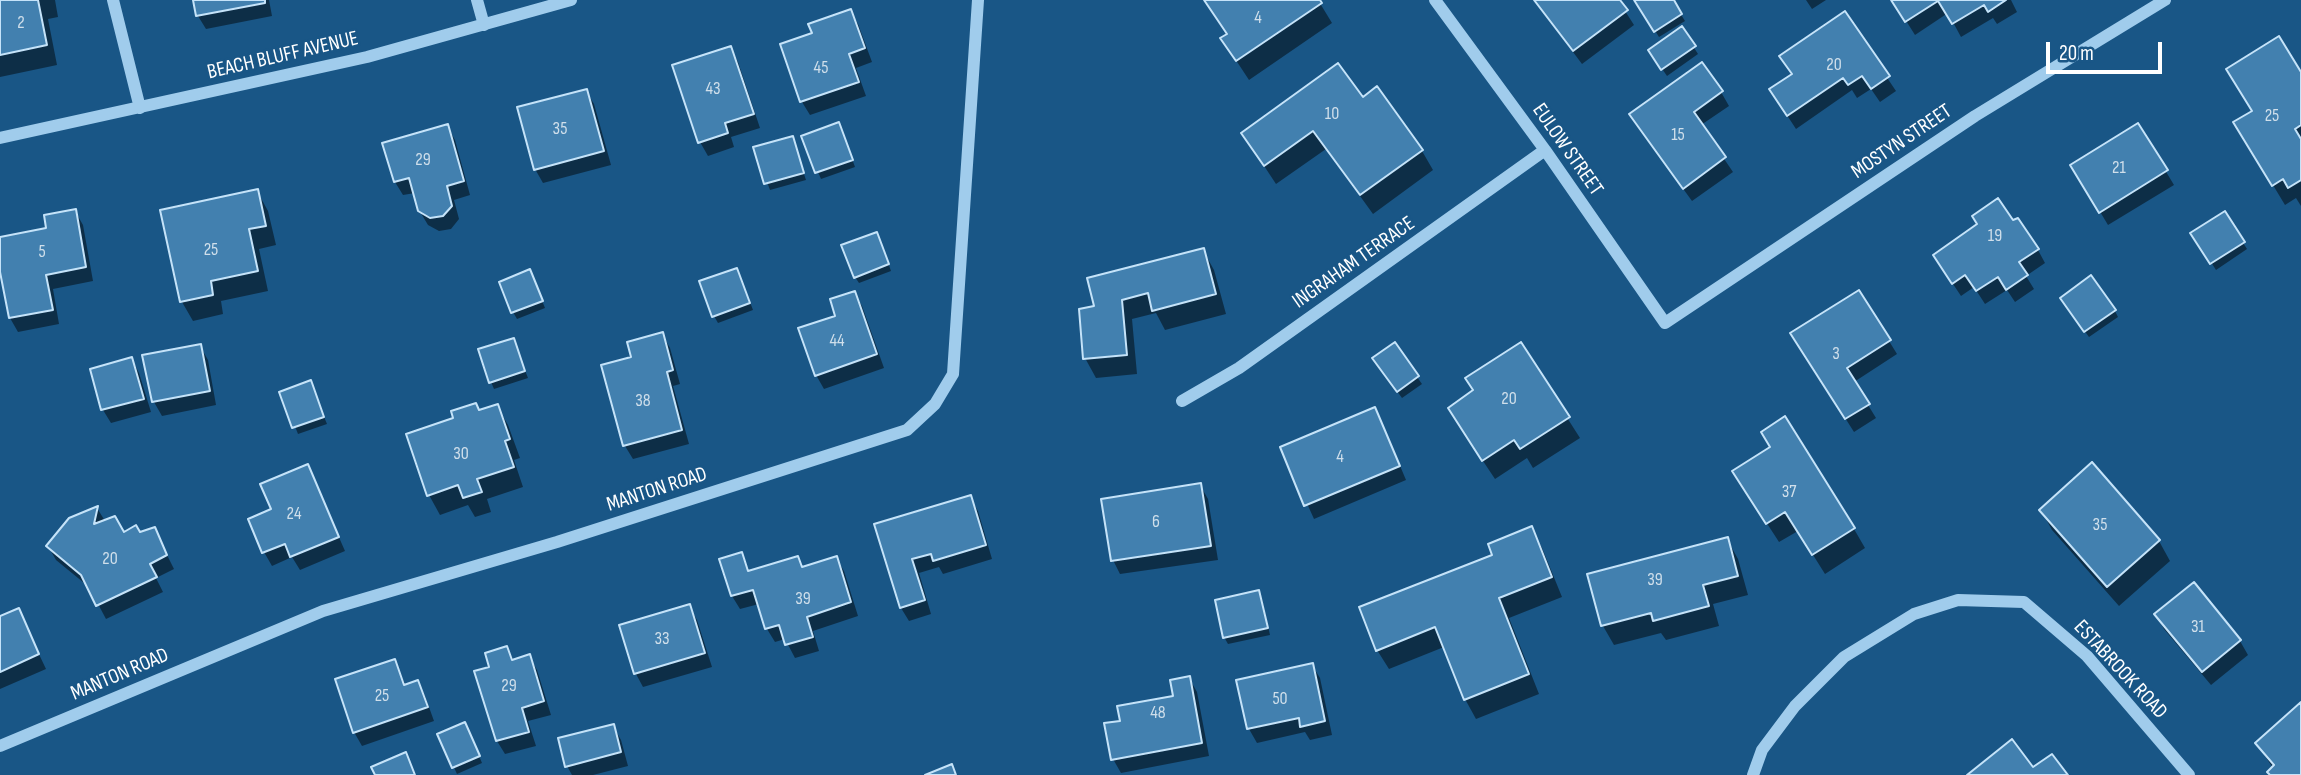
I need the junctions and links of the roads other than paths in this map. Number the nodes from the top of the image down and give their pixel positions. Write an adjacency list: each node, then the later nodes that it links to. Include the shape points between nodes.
1 (113, 0): 8 (street)
2 (478, 0): 7 (street)
3 (571, 0): 7 (street, BEACH BLUFF AVENUE)
4 (978, 0): 13 (street, MANTON ROAD, via 953,374 935,404 907,430 323,611)
5 (1435, 0): 10 (street, EULOW STREET)
6 (2165, 0): 11 (street, MOSTYN STREET, via 1975,116)
7 (484, 25): 8 (street, BEACH BLUFF AVENUE, via 367,57)
8 (141, 108): 9 (street, BEACH BLUFF AVENUE)
9 (0, 138)
10 (1545, 150): 11 (street, EULOW STREET); 12 (street, INGRAHAM TERRACE, via 1239,368)
11 (1665, 323)
12 (1182, 401)
13 (0, 746)
14 (1753, 775): 15 (street, ESTABROOK ROAD, via 1762,750 1795,706 1844,657 1914,614 1958,600 2024,602 2087,656)
15 (2189, 775)

